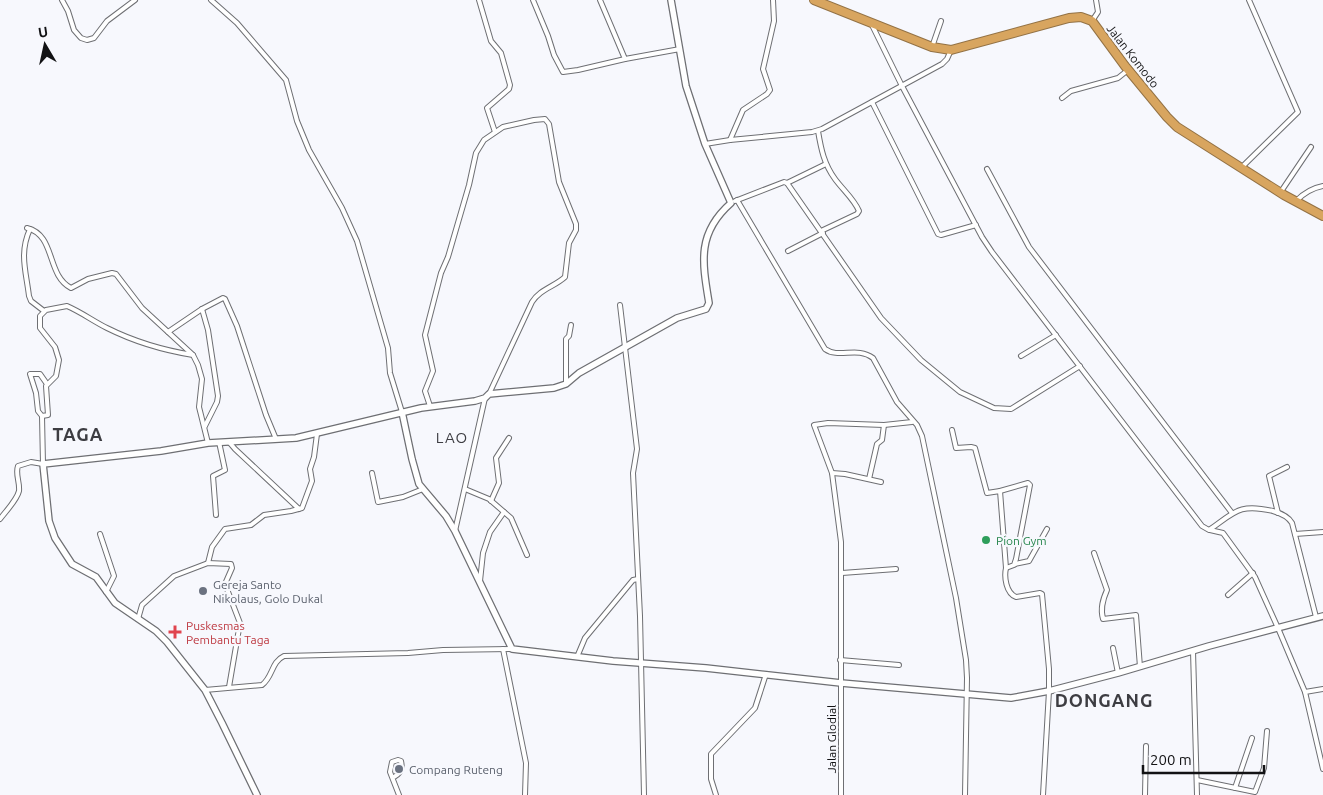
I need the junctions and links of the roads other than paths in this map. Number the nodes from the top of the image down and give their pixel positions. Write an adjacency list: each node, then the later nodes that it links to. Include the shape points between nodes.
1 (62, 0): 2 (street, via 74,30 88,40)
2 (135, 0)
3 (211, 0): 54 (street, via 237,23 286,80 309,150 357,241 388,348 390,372)
4 (479, 0): 24 (street, via 491,40 501,52 510,85 488,106)
5 (533, 0): 18 (street, via 563,72)
6 (600, 0): 18 (street)
7 (671, 0): 16 (street)
8 (773, 0): 25 (street, via 774,21 763,69 770,90 742,110)
9 (814, 0): 12 (highway, Jalan Komodo)
10 (1096, 0): 14 (street, via 1098,12)
11 (1248, 0): 30 (street, via 1298,113)
12 (870, 21): 15 (highway, Jalan Komodo); 20 (street)
13 (941, 21): 15 (street)
14 (1092, 21): 17 (highway, Jalan Komodo, via 1076,17); 19 (highway, Jalan Komodo)
15 (932, 47): 17 (highway, Jalan Komodo)
16 (680, 49): 18 (street); 26 (street, via 686,86)
17 (951, 50): 20 (street, via 942,64)
18 (624, 59)
19 (1128, 70): 21 (street, via 1116,79 1071,91); 30 (highway, Jalan Komodo, via 1172,123)
20 (902, 86): 22 (street); 37 (street)
21 (1062, 98)
22 (872, 102): 23 (street); 37 (street, via 938,234)
23 (818, 131): 25 (street); 28 (street)
24 (495, 132): 52 (street, via 534,120 548,121 559,182 576,227 569,243 565,277 541,291 532,302); 53 (street, via 484,140 476,153 425,334 432,371 425,389)
25 (730, 140): 26 (street)
26 (705, 144): 34 (street)
27 (1311, 147): 33 (street)
28 (826, 164): 31 (street); 38 (street, via 859,211)
29 (987, 169): 78 (street, via 1030,247)
30 (1240, 169): 33 (highway, Jalan Komodo)
31 (787, 183): 34 (street); 38 (street)
32 (1323, 186): 35 (street, via 1305,192)
33 (1280, 192): 35 (highway, Jalan Komodo)
34 (734, 201): 46 (street, via 713,222 706,236 704,262 709,303 706,309 677,318); 56 (street, via 826,349 831,352 861,352 872,358)
35 (1296, 201): 36 (highway, Jalan Komodo)
36 (1323, 216)
37 (976, 225): 45 (street, via 992,252)
38 (822, 232): 39 (street); 49 (street, via 887,326 960,392 994,408 1011,409)
39 (788, 251)
40 (620, 305): 46 (street)
41 (202, 309): 44 (street); 58 (street, via 218,399); 62 (street, via 223,298 226,300)
42 (44, 311): 44 (street, via 29,296 23,256 28,228 42,237 61,281 71,288 88,279 114,273 142,308); 47 (street, via 67,306 106,328 147,345); 50 (street, via 39,326 55,347 59,360 56,376)
43 (571, 326): 51 (street, via 566,339)
44 (168, 332): 47 (street)
45 (1056, 335): 48 (street); 49 (street)
46 (624, 348): 51 (street); 96 (street, via 636,449)
47 (192, 355): 58 (street, via 202,378 199,407)
48 (1021, 356)
49 (1080, 366): 83 (street, via 1199,524)
50 (47, 384): 55 (street, via 48,414); 55 (street, via 40,374 30,374)
51 (566, 384): 52 (street)
52 (487, 397): 53 (street); 73 (street)
53 (430, 406): 54 (street)
54 (402, 412): 60 (street); 72 (street, via 414,469)
55 (42, 416): 66 (street)
56 (910, 422): 57 (street); 121 (street, via 917,425 922,436 956,598 966,660)
57 (884, 424): 69 (street, Jalan Glodial, via 814,424); 70 (street)
58 (205, 426): 65 (street)
59 (952, 430): 74 (street, via 956,448 975,448 986,493)
60 (317, 434): 62 (street); 76 (street, via 310,468 312,481 304,505)
61 (509, 438): 75 (street, via 496,458 498,483)
62 (276, 439): 64 (street)
63 (219, 442): 64 (street); 65 (street); 80 (street, via 225,470 213,476)
64 (229, 442): 76 (street)
65 (208, 444): 66 (street)
66 (43, 464): 81 (street, via 31,462 18,466 18,496); 98 (street, via 55,538 72,564 96,577)
67 (1287, 467): 79 (street, via 1269,476)
68 (372, 472): 72 (street, via 378,502)
69 (832, 473): 70 (street); 94 (street, Jalan Glodial)
70 (869, 480): 71 (street)
71 (880, 482)
72 (423, 489): 84 (street)
73 (465, 489): 75 (street); 84 (street)
74 (1000, 491): 91 (street, via 1030,484); 92 (street)
75 (491, 501): 77 (street)
76 (299, 509): 90 (street, via 268,514 251,525 227,528 212,547)
77 (504, 512): 89 (street, via 515,524); 97 (street, via 490,532 483,552)
78 (1232, 513): 79 (street, via 1258,508); 83 (street)
79 (1278, 513): 87 (street, via 1291,521)
80 (216, 515)
81 (0, 519)
82 (1047, 529): 91 (street, via 1029,561)
83 (1209, 530): 95 (street, via 1223,533)
84 (455, 531): 97 (street)
85 (1323, 532): 87 (street)
86 (100, 534): 98 (street, via 114,576)
87 (1295, 534): 101 (street)
88 (1094, 553): 112 (street, via 1107,590 1102,605 1103,619 1136,615)
89 (527, 555)
90 (208, 563): 102 (street, via 172,578 142,606); 116 (street, via 228,562 232,565 225,584 240,625)
91 (1015, 564): 92 (street)
92 (1006, 568): 119 (street, via 1012,596 1042,594)
93 (896, 569): 94 (street)
94 (842, 573): 109 (street, Jalan Glodial)
95 (1253, 573): 99 (street); 103 (street)
96 (638, 579): 108 (street, via 633,580 585,638); 110 (street)
97 (480, 583): 106 (street)
98 (106, 592): 102 (street, via 121,608)
99 (1228, 594)
100 (1323, 616): 101 (street)
101 (1316, 617): 103 (street)
102 (138, 619): 118 (street, via 167,642)
103 (1278, 628): 107 (street); 120 (street)
104 (1113, 648): 113 (street)
105 (503, 649): 106 (street); 116 (street, via 284,656 276,662 262,685); 131 (street, via 526,763)
106 (512, 649): 108 (street)
107 (1193, 651): 112 (street); 127 (street)
108 (576, 657): 110 (street)
109 (840, 660): 111 (street); 115 (street, Jalan Glodial)
110 (641, 663): 114 (street); 132 (street)
111 (899, 665)
112 (1140, 667): 113 (street)
113 (1118, 673): 119 (street)
114 (766, 674): 115 (street); 133 (street, via 755,708 711,754 711,779)
115 (842, 684): 121 (street); 134 (street, Jalan Glodial)
116 (229, 687): 118 (street)
117 (1323, 689): 120 (street)
118 (205, 690): 129 (street)
119 (1049, 691): 121 (street, via 1011,698); 136 (street)
120 (1305, 692): 125 (street)
121 (967, 694): 135 (street)
122 (1267, 731): 128 (street, via 1264,768 1256,792)
123 (1252, 738): 128 (street)
124 (1146, 746): 137 (street)
125 (1323, 769)
126 (394, 778): 130 (street)
127 (1197, 780): 128 (street); 138 (street)
128 (1235, 788)
129 (257, 795)
130 (399, 795)
131 (525, 795)
132 (644, 795)
133 (716, 795)
134 (841, 795)
135 (965, 795)
136 (1042, 795)
137 (1145, 795)
138 (1197, 795)

